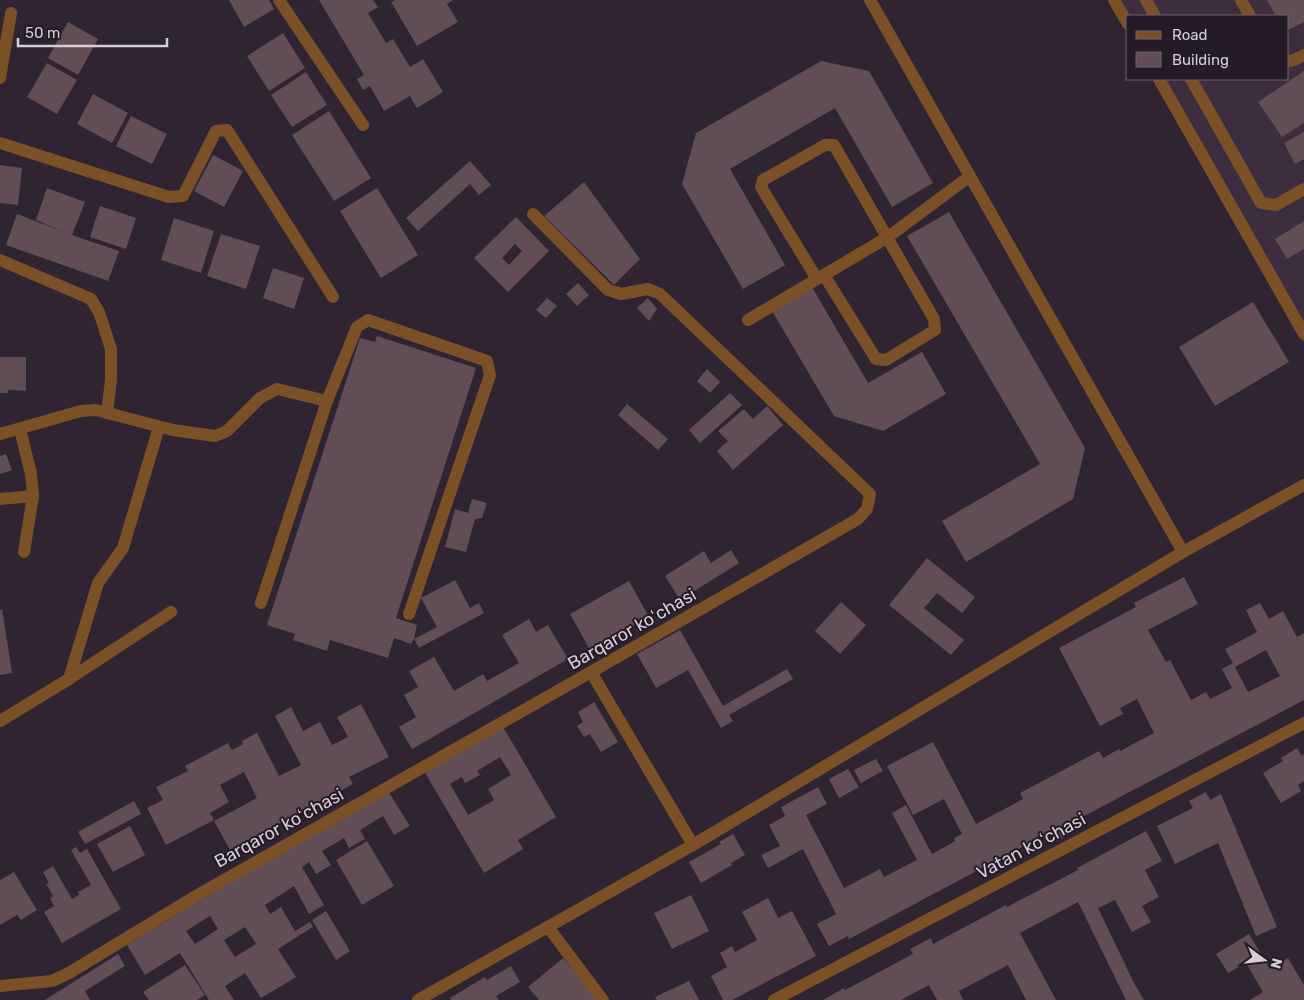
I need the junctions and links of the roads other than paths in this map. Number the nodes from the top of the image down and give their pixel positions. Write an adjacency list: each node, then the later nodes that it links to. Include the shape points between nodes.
1 (279, 0): 15 (street)
2 (870, 0): 17 (street)
3 (1114, 0): 9 (street)
4 (1146, 0): 7 (street)
5 (1241, 0): 8 (street)
6 (10, 13): 12 (street)
7 (1154, 15)
8 (1249, 15)
9 (1126, 21)
10 (1304, 54): 11 (street)
11 (1289, 61)
12 (0, 78)
13 (1160, 80): 25 (street)
14 (1192, 80): 18 (street, via 1261,203 1276,205)
15 (363, 125)
16 (0, 143): 23 (street, via 169,197 183,196 216,131 227,130)
17 (970, 176): 20 (street); 35 (street)
18 (1304, 189)
19 (533, 214): 39 (street, Barqaror koʻchasi, via 608,290 621,294 648,288 660,294 870,494 867,509 858,519)
20 (888, 237): 22 (street); 22 (street, via 934,319 936,330 886,360 876,359); 22 (street, via 834,145 825,145 763,180 761,187)
21 (0, 260): 27 (street, via 91,299 99,312 111,349)
22 (821, 277): 24 (street)
23 (333, 297)
24 (748, 320)
25 (1304, 334)
26 (327, 401): 28 (street, via 277,389 260,398 227,431 215,436); 36 (street); 38 (street, via 357,327 368,320 487,361 490,375)
27 (107, 413): 28 (street); 29 (street, via 81,411)
28 (160, 427): 40 (street, via 124,548 98,583)
29 (20, 428): 30 (street); 32 (street)
30 (0, 434)
31 (1304, 485): 35 (street)
32 (33, 496): 33 (street); 34 (street)
33 (0, 499)
34 (24, 552)
35 (1183, 552): 43 (street)
36 (261, 603)
37 (172, 612): 40 (street)
38 (409, 614)
39 (591, 672): 43 (street); 45 (street, Barqaror koʻchasi, via 196,896 69,973 52,980)
40 (69, 679): 41 (street)
41 (0, 721)
42 (1304, 723): 48 (street, Vatan koʻchasi)
43 (693, 845): 44 (street)
44 (548, 927): 46 (street); 47 (street)
45 (0, 986)
46 (418, 1000)
47 (603, 1000)
48 (774, 1000)

